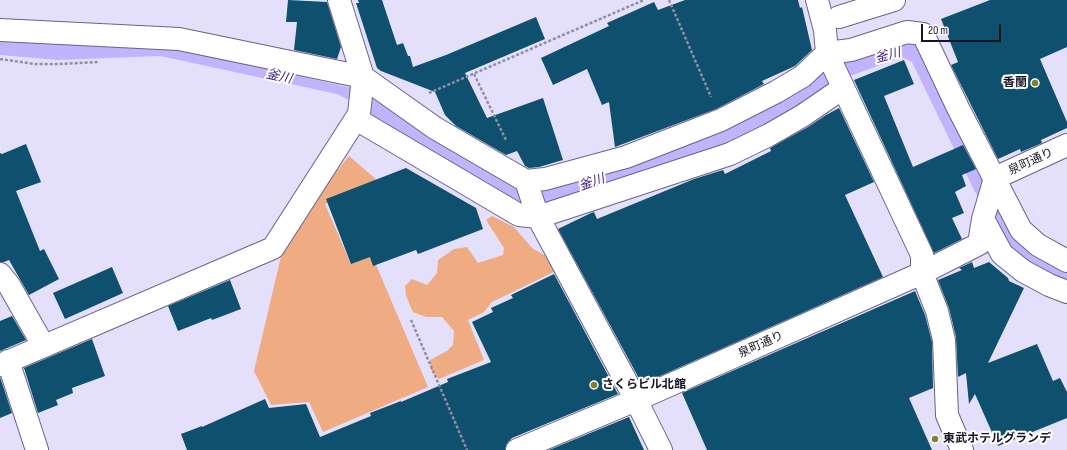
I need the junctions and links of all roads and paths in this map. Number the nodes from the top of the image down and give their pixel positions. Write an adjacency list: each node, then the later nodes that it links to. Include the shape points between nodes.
1 (339, 0): 12 (street)
2 (644, 0): 11 (path)
3 (669, 0): 16 (path)
4 (817, 0): 8 (street, via 825,30)
5 (894, 0): 6 (street)
6 (839, 17)
7 (0, 30): 12 (street, via 179,39)
8 (827, 53): 13 (street); 16 (street, via 803,76); 19 (street, via 851,50 907,32 923,34)
9 (0, 59): 10 (path, via 35,64)
10 (106, 61)
11 (474, 74): 14 (path); 18 (path)
12 (363, 77): 14 (street); 15 (street)
13 (843, 88): 21 (street, via 802,116 730,154); 24 (street, via 922,255)
14 (401, 105): 20 (street)
15 (356, 120): 21 (street, via 519,215); 28 (street, via 273,248)
16 (721, 120): 20 (street, via 626,157 571,173)
17 (1067, 145): 19 (street, 泉町通り)
18 (509, 146)
19 (995, 178): 22 (street); 23 (street, via 1021,230 1038,246)
20 (526, 181): 21 (street)
21 (538, 217): 30 (street)
22 (983, 219): 24 (street, 泉町通り, via 979,244); 26 (street, via 1002,254 1023,271)
23 (1067, 261)
24 (922, 273): 30 (street, 泉町通り); 35 (street, via 937,311 944,340 947,415)
25 (0, 274): 28 (street)
26 (1067, 292)
27 (412, 320): 32 (path)
28 (43, 345): 29 (street)
29 (4, 363): 31 (street)
30 (636, 400): 33 (street, 泉町通り); 34 (street)
31 (37, 450)
32 (467, 450)
33 (517, 450)
34 (661, 450)
35 (962, 450)

